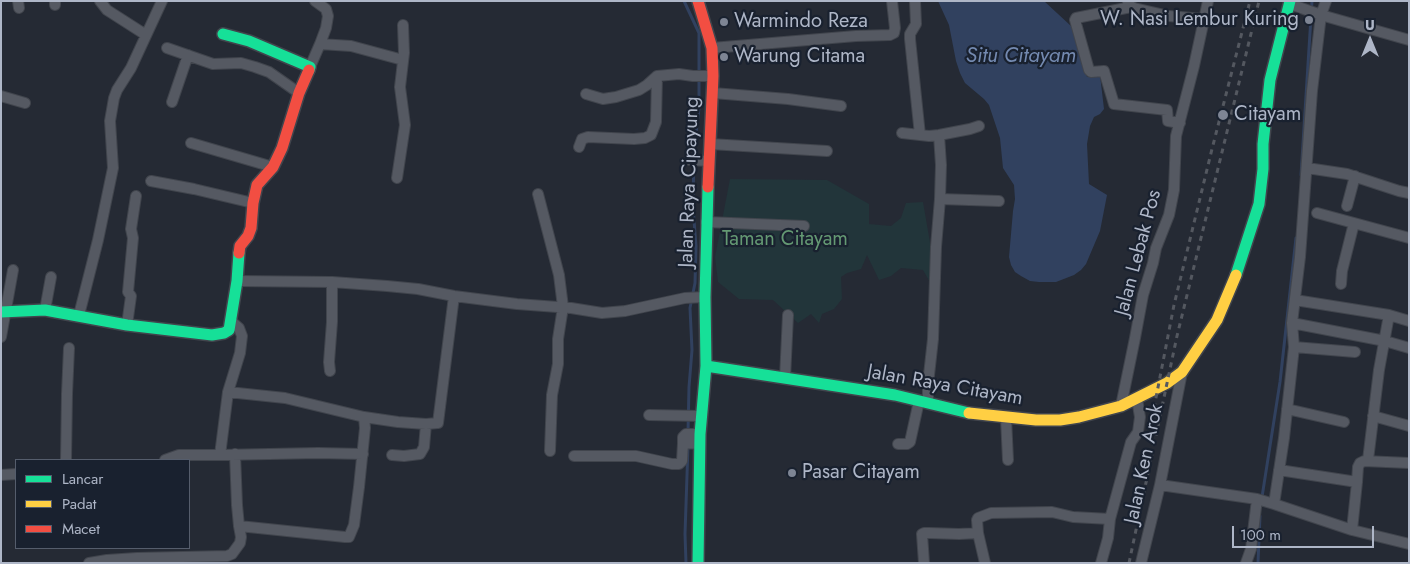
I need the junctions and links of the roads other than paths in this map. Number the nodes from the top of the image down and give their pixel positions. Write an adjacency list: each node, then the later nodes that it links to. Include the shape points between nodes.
1 (100, 1): 15 (street, via 107,10)
2 (162, 1): 15 (street)
3 (315, 1): 17 (street, via 326,9 328,16)
4 (698, 1): 19 (main road, Jalan Raya Cipayung)
5 (892, 1): 19 (street, via 894,33)
6 (914, 1): 35 (street, via 916,24 910,39)
7 (1208, 1): 12 (street, Jalan Lebak Pos)
8 (1326, 1): 11 (street)
9 (1130, 4): 12 (street, via 1169,16); 32 (street, via 1076,18 1089,70 1104,71 1114,104 1166,110 1168,121)
10 (1293, 4): 11 (street); 84 (main road, Jalan Raya Citayam, via 1270,80 1263,144 1264,169 1258,204 1233,284 1217,320)
11 (1318, 14): 16 (street); 42 (street)
12 (1204, 19): 32 (street, Jalan Lebak Pos)
13 (403, 25): 21 (street)
14 (223, 34): 22 (main road, via 249,41)
15 (146, 35): 70 (street, via 114,98 110,121 113,168)
16 (1409, 40)
17 (320, 44): 21 (street, via 351,46); 22 (street)
18 (167, 48): 20 (street)
19 (712, 48): 24 (main road, Jalan Raya Cipayung)
20 (188, 55): 25 (street, via 213,64 241,63 255,67 269,72); 29 (street)
21 (403, 60): 44 (street, via 400,87 405,125)
22 (310, 67): 25 (main road)
23 (657, 76): 24 (street); 26 (street, via 639,90 616,97 603,99); 39 (street, via 656,122 651,135 634,139 588,137 582,139)
24 (702, 76): 27 (main road, Jalan Raya Cipayung)
25 (299, 93): 41 (main road)
26 (586, 94)
27 (713, 94): 31 (street); 38 (main road, Jalan Raya Cipayung)
28 (1, 96): 30 (street)
29 (172, 102)
30 (25, 103)
31 (841, 106)
32 (1180, 123): 89 (street, Jalan Lebak Pos, via 1169,215 1142,295)
33 (979, 126): 36 (street)
34 (902, 133): 35 (street)
35 (920, 135): 36 (street)
36 (939, 135): 49 (street)
37 (190, 143): 41 (street)
38 (710, 144): 40 (street); 54 (main road, Jalan Raya Cipayung, via 698,160)
39 (579, 147)
40 (827, 151)
41 (273, 167): 51 (main road, via 257,185)
42 (1307, 168): 43 (street); 65 (street)
43 (1355, 176): 46 (street); 52 (street)
44 (397, 178)
45 (150, 181): 51 (street)
46 (1409, 193)
47 (538, 194): 66 (street, via 559,276)
48 (136, 196): 75 (street, via 131,228 128,292 131,296)
49 (940, 200): 50 (street); 88 (street, via 933,339)
50 (998, 201)
51 (253, 203): 60 (main road, via 251,228 240,246)
52 (1347, 206)
53 (1317, 213): 55 (street)
54 (706, 222): 56 (street); 64 (main road, Jalan Raya Cipayung)
55 (1354, 223): 57 (street); 62 (street)
56 (804, 226)
57 (1409, 238)
58 (13, 270): 68 (street)
59 (51, 277): 67 (street)
60 (238, 282): 61 (street); 73 (main road)
61 (332, 282): 63 (street, via 418,289); 83 (street)
62 (1341, 284)
63 (454, 296): 66 (street); 97 (street, via 440,420)
64 (694, 297): 66 (street, via 602,313); 82 (main road, Jalan Raya Cipayung)
65 (1295, 300): 69 (street); 74 (street)
66 (563, 307): 101 (street, via 552,395)
67 (45, 310): 68 (main road); 70 (main road)
68 (4, 311): 76 (street)
69 (1389, 314): 72 (street); 77 (street)
70 (79, 316): 75 (main road)
71 (788, 316): 85 (street)
72 (1409, 321)
73 (231, 322): 75 (main road, via 224,334 212,335); 86 (street, via 239,328 242,336)
74 (1292, 323): 77 (street); 78 (street)
75 (127, 325)
76 (1, 337)
77 (1385, 341): 80 (street); 93 (street)
78 (1294, 347): 81 (street); 90 (street)
79 (69, 348): 107 (street)
80 (1409, 348)
81 (1355, 352)
82 (706, 366): 85 (main road, Jalan Raya Citayam); 92 (main road)
83 (330, 371)
84 (1182, 372): 87 (main road, Jalan Raya Citayam); 116 (street, Jalan Ken Arok)
85 (786, 378): 88 (main road, Jalan Raya Citayam)
86 (228, 392): 94 (street, via 284,398); 104 (street)
87 (1137, 399): 89 (main road, Jalan Raya Citayam); 118 (street, via 1138,432 1131,442)
88 (923, 402): 95 (main road, Jalan Raya Citayam); 100 (street, via 910,442)
89 (1121, 406): 95 (main road, Jalan Raya Citayam, via 1060,420)
90 (1287, 409): 96 (street); 112 (street)
91 (649, 415): 92 (street)
92 (699, 416): 99 (main road)
93 (1373, 416): 98 (street); 110 (street)
94 (364, 417): 97 (street); 103 (street)
95 (1006, 418): 109 (street)
96 (1344, 422)
97 (426, 424): 105 (street, via 424,447 420,454)
98 (1409, 426)
99 (692, 439): 106 (street, via 679,464 636,456); 124 (main road)
100 (898, 444)
101 (550, 451)
102 (235, 454): 103 (street); 104 (street); 119 (street)
103 (363, 454): 119 (street, via 354,525 349,536)
104 (220, 455): 108 (street, via 179,455)
105 (392, 455)
106 (574, 456)
107 (66, 459)
108 (168, 459)
109 (1008, 460)
110 (1368, 460): 111 (street); 115 (street, via 1360,463)
111 (1409, 463)
112 (1279, 470): 115 (street); 117 (street)
113 (15, 474): 114 (street)
114 (1, 475)
115 (1356, 482): 120 (street)
116 (1160, 484): 117 (street); 128 (street, Jalan Ken Arok)
117 (1266, 501): 120 (street); 129 (street)
118 (1110, 519): 121 (street, via 1052,512 991,514 978,518); 127 (street)
119 (239, 526): 123 (street, via 240,543 227,556 130,558)
120 (1352, 530): 122 (street)
121 (978, 533): 125 (street, via 922,534); 126 (street)
122 (1409, 544)
123 (89, 563)
124 (698, 563)
125 (924, 563)
126 (985, 563)
127 (1102, 563)
128 (1141, 563)
129 (1246, 563)

